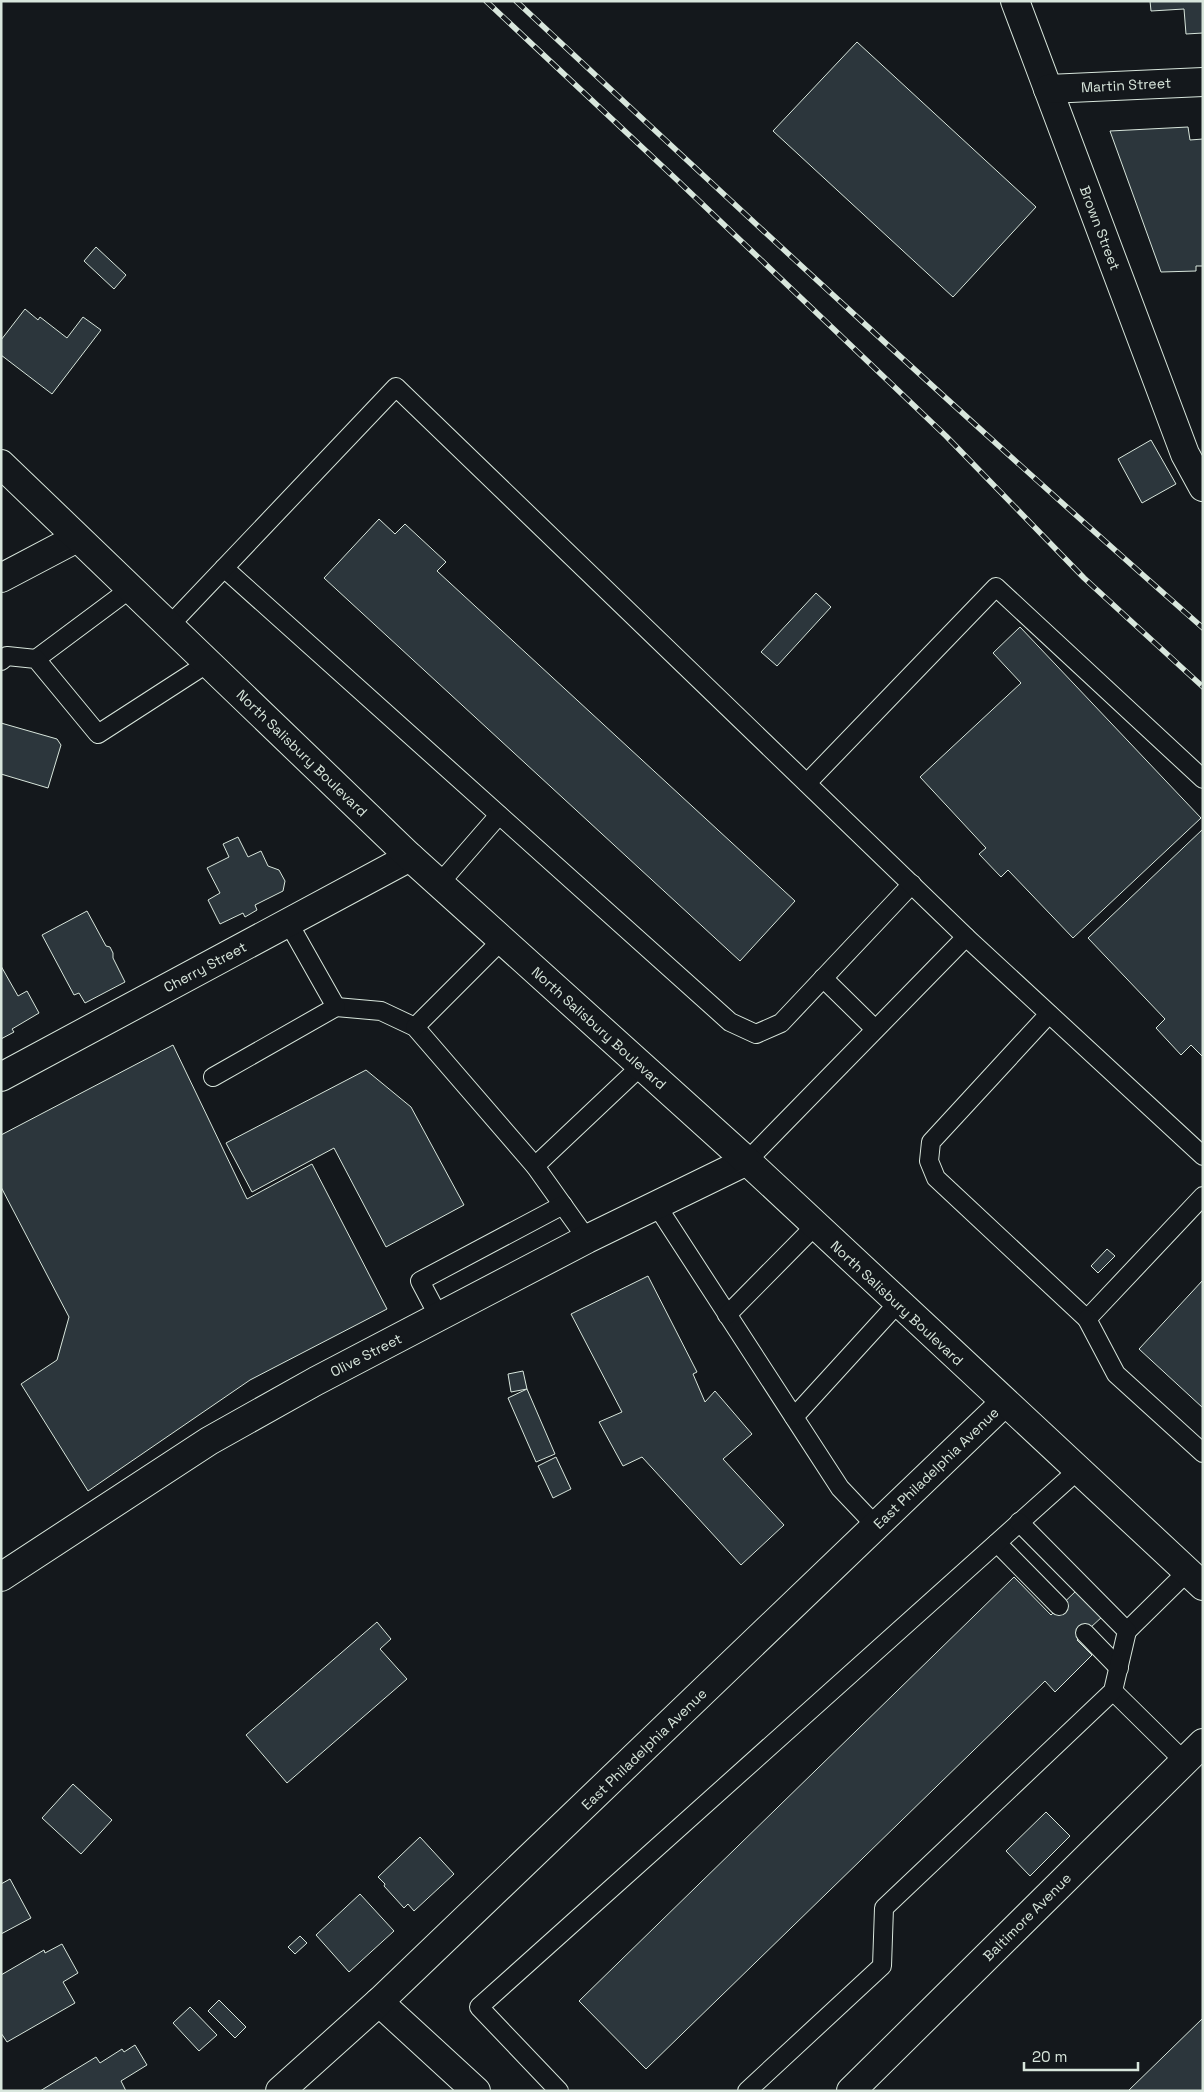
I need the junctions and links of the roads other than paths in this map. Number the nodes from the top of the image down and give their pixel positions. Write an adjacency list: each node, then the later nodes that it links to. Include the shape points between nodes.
1 (1015, 1): 3 (street, Brown Street)
2 (1203, 82): 3 (street, Martin Street)
3 (1048, 89): 4 (street, Brown Street)
4 (1194, 454): 6 (street, Brown Street)
5 (1, 464): 7 (street, North Salisbury Boulevard)
6 (1203, 487)
7 (77, 538): 9 (street); 10 (street, North Salisbury Boulevard)
8 (224, 568): 11 (lane); 16 (lane, via 396,387); 17 (lane)
9 (1, 578)
10 (130, 589): 11 (street, North Salisbury Boulevard); 13 (lane)
11 (169, 626): 14 (street, North Salisbury Boulevard)
12 (3, 655): 13 (lane)
13 (36, 659): 14 (lane, via 98,734)
14 (208, 663): 18 (street, North Salisbury Boulevard)
15 (1203, 779): 16 (lane, via 996,587)
16 (808, 783): 20 (lane)
17 (498, 815): 19 (lane); 24 (lane, via 730,1022 756,1034 781,1023)
18 (410, 857): 19 (street, North Salisbury Boulevard); 21 (street, Cherry Street)
19 (439, 884): 23 (street, North Salisbury Boulevard)
20 (912, 884): 22 (lane); 24 (lane)
21 (288, 922): 25 (lane); 30 (street, Cherry Street)
22 (966, 937): 26 (lane); 28 (lane)
23 (502, 940): 27 (lane); 29 (street, North Salisbury Boulevard)
24 (823, 978): 28 (lane)
25 (336, 1007): 27 (lane, via 381,1011); 31 (lane)
26 (1049, 1014): 32 (lane); 43 (lane, via 931,1142 929,1161 936,1178)
27 (415, 1027): 34 (lane)
28 (875, 1029): 33 (lane)
29 (641, 1066): 33 (street, North Salisbury Boulevard); 34 (lane)
30 (1, 1077)
31 (213, 1077)
32 (1203, 1156)
33 (746, 1161): 37 (street, Olive Street); 38 (street, North Salisbury Boulevard)
34 (535, 1166): 36 (lane)
35 (1203, 1196): 43 (lane)
36 (563, 1205): 39 (lane); 42 (lane, via 420,1281)
37 (657, 1206): 39 (street, Olive Street); 41 (lane)
38 (815, 1226): 40 (street, North Salisbury Boulevard); 41 (lane)
39 (587, 1239): 42 (street, Olive Street)
40 (898, 1304): 44 (street, North Salisbury Boulevard); 45 (lane)
41 (727, 1315): 45 (lane)
42 (439, 1317): 51 (street, Olive Street, via 209,1441)
43 (1087, 1319): 46 (lane, via 1116,1374)
44 (1004, 1403): 47 (street, North Salisbury Boulevard); 49 (street, East Philadelphia Avenue)
45 (794, 1417): 49 (lane, via 840,1488)
46 (1203, 1453)
47 (1077, 1471): 48 (lane); 52 (street, North Salisbury Boulevard)
48 (1019, 1522): 50 (lane); 54 (lane)
49 (876, 1526): 59 (street, East Philadelphia Avenue)
50 (997, 1543): 53 (lane); 62 (lane, via 479,2007)
51 (1, 1577)
52 (1195, 1579): 54 (lane)
53 (1059, 1606)
54 (1127, 1631): 56 (lane)
55 (1085, 1633): 56 (lane)
56 (1118, 1668): 57 (lane)
57 (1113, 1691): 58 (lane); 63 (lane, via 884,1908 882,1966)
58 (1193, 1752): 64 (street, Baltimore Avenue)
59 (379, 2002): 60 (street, East Philadelphia Avenue); 61 (street)
60 (280, 2091)
61 (476, 2091)
62 (559, 2091)
63 (748, 2091)
64 (851, 2091)

